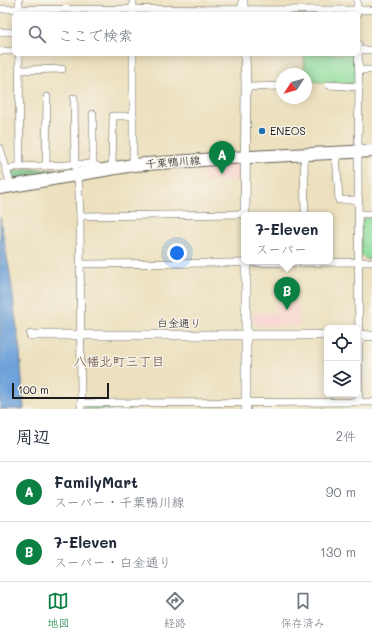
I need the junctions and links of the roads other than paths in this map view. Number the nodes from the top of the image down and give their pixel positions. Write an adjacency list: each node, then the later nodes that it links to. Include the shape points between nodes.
1 (19, 0): 7 (street)
2 (133, 0): 8 (street)
3 (243, 0): 10 (street)
4 (357, 0): 11 (street)
5 (0, 9): 7 (street)
6 (372, 10): 11 (street)
7 (19, 12): 8 (street)
8 (133, 12): 9 (street)
9 (167, 12): 10 (street)
10 (243, 12): 11 (street)
11 (357, 12)
12 (0, 32): 13 (street)
13 (12, 32)
14 (0, 50): 17 (street)
15 (360, 50): 16 (street)
16 (372, 50)
17 (12, 51)
18 (19, 56): 23 (street)
19 (133, 56): 33 (street)
20 (245, 56): 28 (street)
21 (358, 56): 24 (street)
22 (62, 69): 23 (street)
23 (20, 70): 42 (street)
24 (359, 70): 25 (street); 29 (street)
25 (372, 70)
26 (329, 85): 29 (street)
27 (276, 86): 28 (street)
28 (246, 87): 39 (street)
29 (359, 87): 36 (street)
30 (47, 97): 41 (street)
31 (74, 98): 45 (street)
32 (93, 114): 43 (street, via 93,162)
33 (133, 116): 40 (street); 43 (street, via 113,116)
34 (0, 148): 44 (street)
35 (372, 151): 36 (main road, 千葉鴨川線)
36 (358, 153): 37 (main road, 千葉鴨川線); 47 (street)
37 (336, 154): 38 (main road, 千葉鴨川線); 47 (street, via 339,200)
38 (304, 155): 39 (main road, 千葉鴨川線); 49 (street)
39 (246, 158): 40 (main road, 千葉鴨川線); 48 (street)
40 (133, 165): 43 (main road, 千葉鴨川線)
41 (46, 166): 42 (street); 45 (street)
42 (20, 167): 44 (street)
43 (103, 168): 45 (main road, 千葉鴨川線)
44 (6, 170): 46 (street)
45 (76, 170): 46 (main road, 千葉鴨川線); 53 (street)
46 (5, 188)
47 (359, 200): 51 (street)
48 (245, 212)
49 (305, 212)
50 (241, 214): 53 (street)
51 (359, 214): 52 (street); 56 (street)
52 (372, 214)
53 (80, 216): 58 (street)
54 (241, 262): 58 (street)
55 (333, 262): 56 (street)
56 (359, 262): 57 (street); 60 (street)
57 (372, 262)
58 (80, 264): 62 (street)
59 (246, 264): 63 (street)
60 (358, 325)
61 (31, 335): 62 (street, 白金通り)
62 (80, 335): 63 (street, 白金通り); 72 (street)
63 (246, 335): 64 (street, 白金通り); 70 (street)
64 (324, 335)
65 (360, 335): 66 (street)
66 (372, 336)
67 (358, 361): 68 (street)
68 (359, 402): 69 (street); 71 (street)
69 (372, 402)
70 (246, 405): 71 (street); 73 (street)
71 (305, 405)
72 (81, 406): 73 (street)
73 (136, 406)

